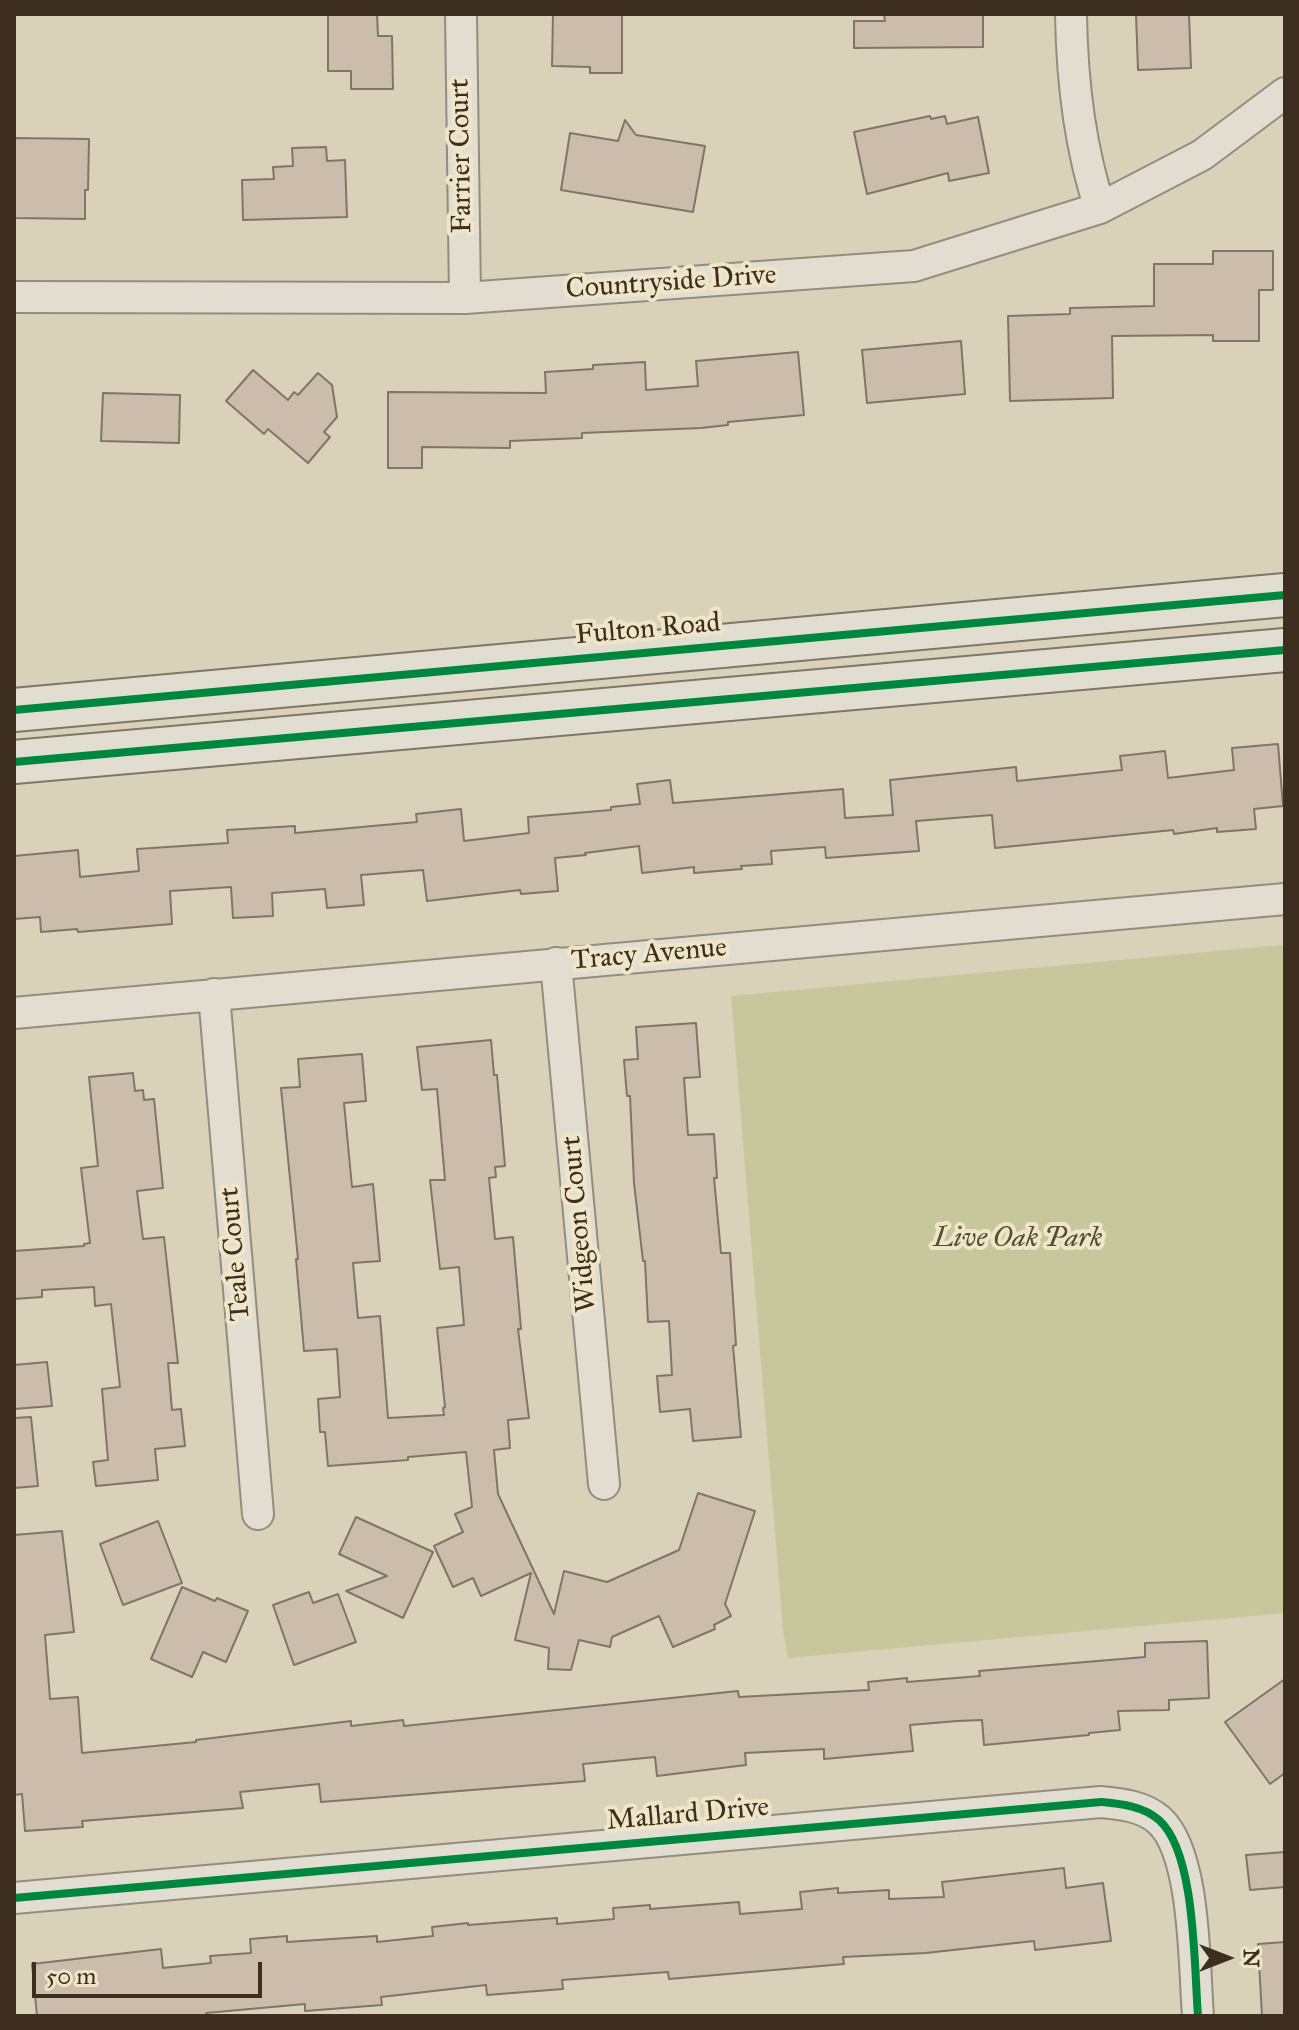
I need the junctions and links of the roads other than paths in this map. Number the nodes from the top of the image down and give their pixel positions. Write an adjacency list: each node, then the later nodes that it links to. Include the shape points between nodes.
1 (461, 14): 6 (street, Farrier Court)
2 (1071, 14): 4 (street, via 1072,73 1088,172)
3 (1285, 93): 4 (street, Countryside Drive, via 1202,155)
4 (1100, 208): 6 (street, Countryside Drive, via 914,266)
5 (14, 297): 6 (street, Countryside Drive)
6 (465, 298)
7 (1285, 595): 9 (main road, Fulton Road)
8 (1285, 650): 10 (main road)
9 (14, 710)
10 (14, 762)
11 (1285, 899): 12 (street, Tracy Avenue)
12 (556, 963): 13 (street, Tracy Avenue); 15 (street, Widgeon Court)
13 (214, 994): 14 (street, Tracy Avenue); 16 (street, Teale Court)
14 (14, 1013)
15 (604, 1484)
16 (258, 1514)
17 (14, 1898): 18 (street, Mallard Drive, via 1101,1802 1157,1818 1181,1854)
18 (1198, 2016)

